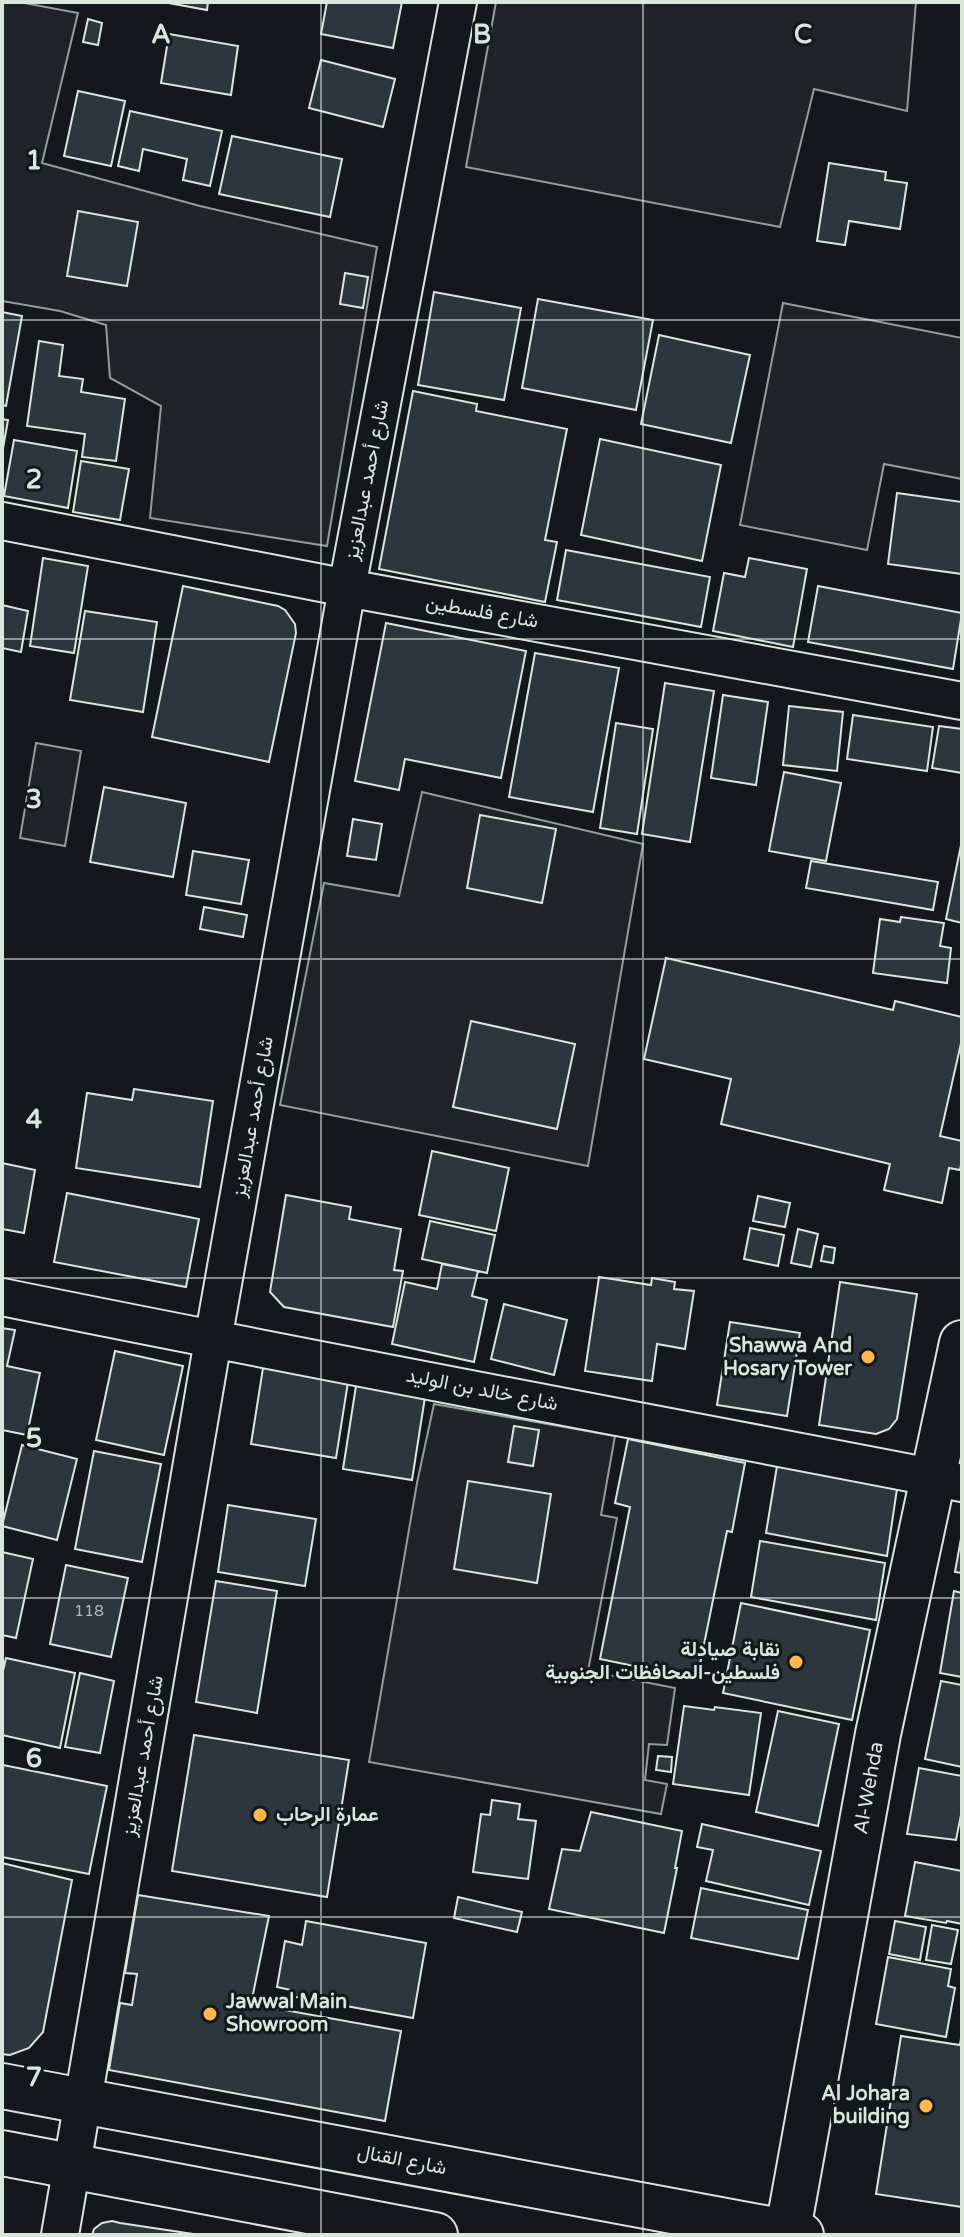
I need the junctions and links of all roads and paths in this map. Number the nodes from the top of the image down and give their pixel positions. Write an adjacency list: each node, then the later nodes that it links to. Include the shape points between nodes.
1 (458, 2): 3 (street, شارع أحمد عبدالعزيز)
2 (2, 521): 3 (street, شارع فلسطين)
3 (347, 588): 4 (street, شارع فلسطين); 6 (street, شارع أحمد عبدالعزيز)
4 (962, 701)
5 (2, 1297): 6 (street, شارع خالد بن الوليد)
6 (213, 1340): 8 (street, شارع خالد بن الوليد); 10 (street, شارع أحمد عبدالعزيز)
7 (962, 1343): 8 (main road, Al-Wehda)
8 (948, 1480): 13 (main road, Al-Wehda, via 878,1734)
9 (2, 2086): 10 (main road, شارع القنال)
10 (84, 2100): 12 (street, شارع أحمد عبدالعزيز); 13 (main road, شارع القنال)
11 (2, 2153): 12 (main road)
12 (73, 2166): 14 (street, شارع أحمد عبدالعزيز); 15 (main road)
13 (792, 2234)
14 (60, 2235)
15 (435, 2235)

